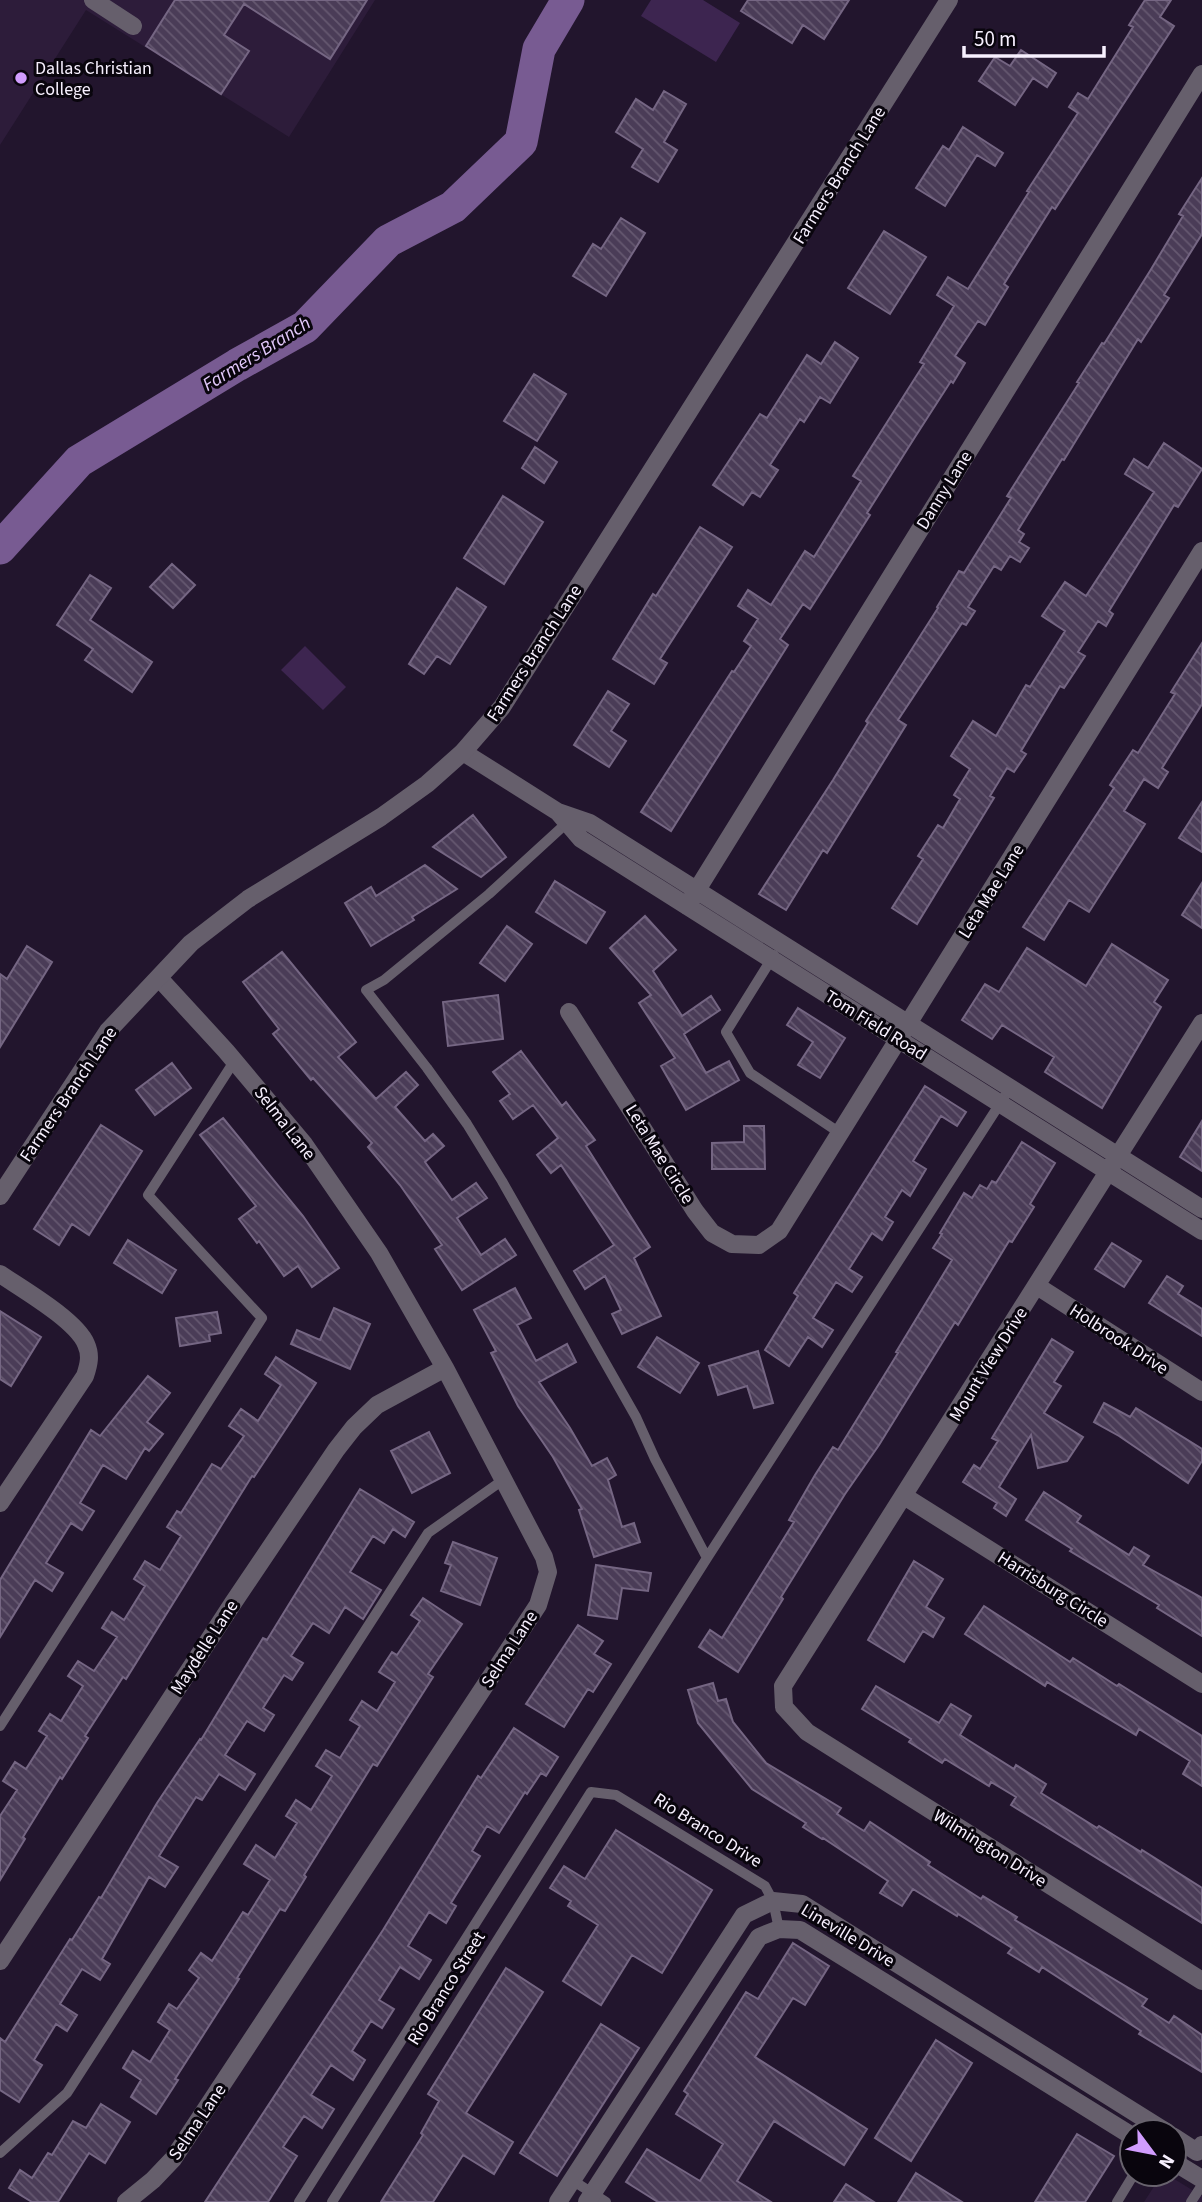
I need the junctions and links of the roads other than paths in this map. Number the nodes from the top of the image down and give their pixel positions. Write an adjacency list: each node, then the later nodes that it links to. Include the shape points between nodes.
1 (93, 0): 3 (street)
2 (949, 0): 6 (street, Farmers Branch Lane, via 502,708)
3 (134, 26)
4 (1202, 74): 8 (street, Danny Lane)
5 (1202, 551): 14 (street, Leta Mae Lane)
6 (463, 752): 7 (street, Tom Field Road); 12 (street, Farmers Branch Lane, via 381,817 248,899 191,943)
7 (566, 817): 8 (street, Tom Field Road, via 590,823); 9 (street, Tom Field Road, via 581,839); 34 (lane, via 479,903 366,990 467,1124 502,1181 636,1417)
8 (697, 890): 9 (street, Danny Lane); 10 (street, Tom Field Road)
9 (687, 906): 11 (street, Tom Field Road)
10 (782, 943): 11 (lane); 14 (street, Tom Field Road)
11 (772, 959): 16 (street, Tom Field Road); 20 (lane, via 726,1032 751,1073)
12 (159, 978): 17 (street, Selma Lane); 23 (street, Farmers Branch Lane, via 108,1031)
13 (569, 1013): 25 (street, Leta Mae Circle, via 712,1233 732,1244 760,1245)
14 (908, 1023): 16 (street, Leta Mae Lane); 18 (street, Tom Field Road)
15 (1202, 1023): 21 (street, Mount View Drive)
16 (898, 1039): 19 (street, Tom Field Road); 20 (street, Leta Mae Lane)
17 (235, 1060): 29 (street, Selma Lane, via 304,1144 379,1253); 37 (lane, via 148,1195 262,1318)
18 (1010, 1088): 19 (lane); 21 (street, Tom Field Road)
19 (1000, 1104): 22 (street, Tom Field Road); 34 (lane)
20 (840, 1133): 25 (street, Leta Mae Lane)
21 (1119, 1156): 22 (street, Mount View Drive); 24 (street, Tom Field Road)
22 (1109, 1172): 26 (street, Tom Field Road); 28 (street, Mount View Drive)
23 (0, 1196)
24 (1202, 1209)
25 (779, 1231)
26 (1202, 1231)
27 (0, 1274): 33 (street, via 71,1324 86,1342 90,1361 85,1376)
28 (1037, 1286): 30 (street, Holbrook Drive); 32 (street, Mount View Drive)
29 (445, 1368): 31 (street, Selma Lane); 41 (street, Maydelle Lane, via 377,1405 336,1450)
30 (1202, 1392)
31 (503, 1480): 47 (lane, via 428,1533 67,2093); 51 (street, Selma Lane, via 544,1557 548,1572 538,1605 173,2159)
32 (904, 1496): 35 (street, Harrisburg Circle); 36 (street, Mount View Drive, via 783,1686)
33 (0, 1503)
34 (707, 1558): 52 (lane)
35 (1202, 1684)
36 (784, 1707): 42 (street, Wilmington Drive, via 807,1732)
37 (0, 1726)
38 (591, 1793): 39 (lane, Rio Branco Drive, via 616,1795 642,1808 765,1886); 53 (lane, Rio Branco Street)
39 (773, 1901): 40 (lane); 43 (street, Lineville Drive, via 802,1904); 48 (street, via 744,1915)
40 (779, 1929): 44 (street, Lineville Drive, via 800,1930); 50 (street, Lineville Drive, via 759,1937)
41 (0, 1961)
42 (1202, 1981)
43 (1141, 2118)
44 (1118, 2127)
45 (1202, 2145): 46 (street, Lineville Drive, via 1198,2151)
46 (1188, 2146)
47 (0, 2153)
48 (572, 2180): 50 (lane); 54 (street)
49 (1202, 2185): 55 (lane)
50 (595, 2199)
51 (126, 2202)
52 (299, 2202)
53 (332, 2202)
54 (558, 2202)
55 (1191, 2202)

